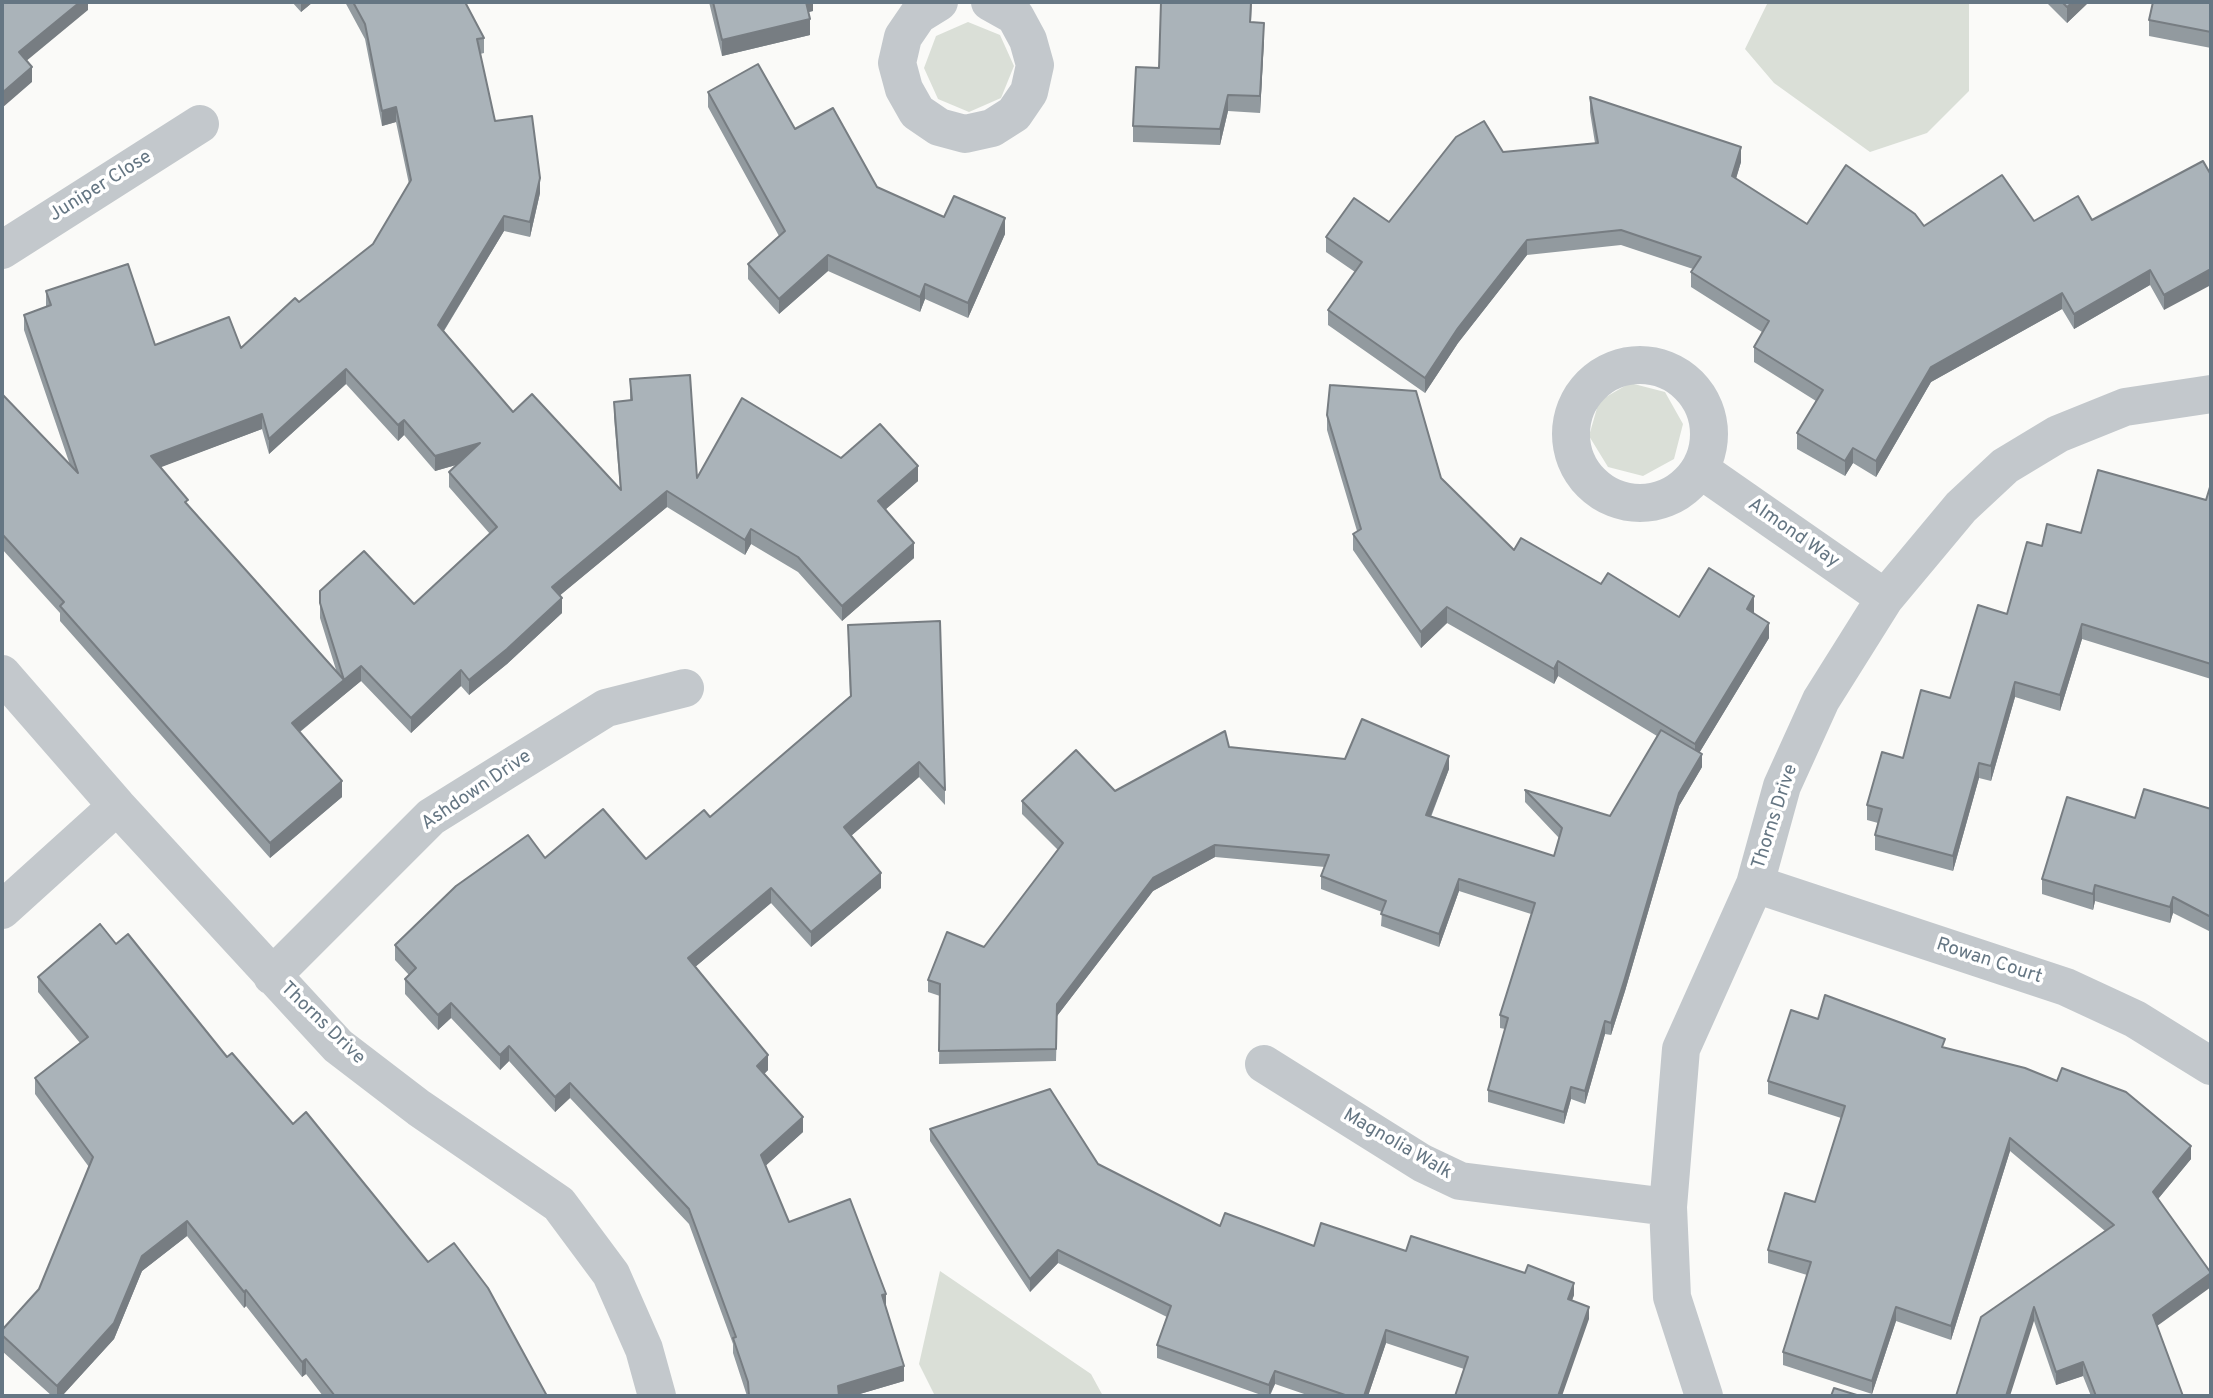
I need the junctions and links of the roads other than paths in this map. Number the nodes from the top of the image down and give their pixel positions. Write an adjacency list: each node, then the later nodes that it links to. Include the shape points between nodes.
1 (939, 2): 2 (street, via 918,15 904,37 897,63 917,112 939,127 965,134 992,128 1014,114 1029,92 1035,65 1016,16)
2 (990, 2)
3 (200, 124): 4 (street, Juniper Close)
4 (2, 250)
5 (2211, 394): 7 (street, Thorns Drive, via 2125,407 2058,434 2005,466 1961,507)
6 (1701, 470): 7 (street, Almond Way)
7 (1885, 598): 11 (street, Thorns Drive, via 1815,712 1782,786)
8 (2, 674): 10 (street, Thorns Drive)
9 (685, 688): 13 (street, Ashdown Drive, via 606,708 431,817)
10 (117, 806): 12 (street); 13 (street, Thorns Drive)
11 (1755, 884): 15 (street, Rowan Court, via 2066,987 2135,1018); 16 (street, Thorns Drive, via 1681,1049)
12 (2, 910)
13 (272, 976): 17 (street, Thorns Drive, via 338,1046 559,1204 611,1274 644,1349)
14 (1264, 1064): 16 (street, Magnolia Walk, via 1422,1163 1460,1181)
15 (2211, 1066)
16 (1668, 1207): 18 (street, Thorns Drive, via 1672,1297)
17 (657, 1396)
18 (1704, 1396)

